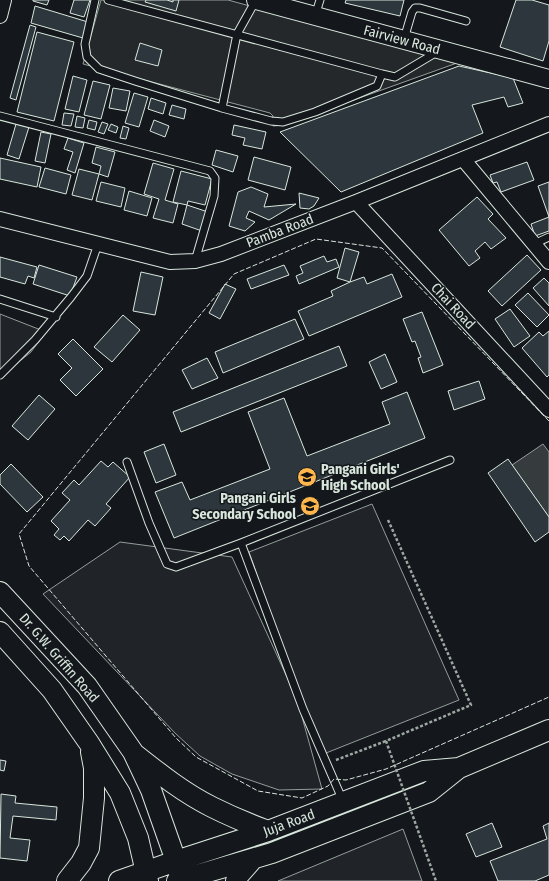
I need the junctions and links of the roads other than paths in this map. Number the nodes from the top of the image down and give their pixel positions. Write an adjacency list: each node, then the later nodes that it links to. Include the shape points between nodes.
1 (4, 0): 6 (street)
2 (95, 0): 13 (lane, via 85,44 88,57 99,69)
3 (108, 0): 8 (lane)
4 (256, 0): 5 (street, Fairview Road); 8 (lane)
5 (317, 8): 9 (street, Fairview Road)
6 (0, 16)
7 (466, 21): 9 (lane, via 415,8)
8 (237, 34): 11 (lane); 13 (lane)
9 (404, 40): 10 (street, Fairview Road)
10 (440, 50): 11 (lane, via 395,77); 12 (street, Fairview Road)
11 (382, 74): 13 (lane, via 377,86 315,112 283,122 271,122)
12 (549, 80)
13 (222, 108)
14 (0, 116): 22 (lane, via 210,171 215,178 214,196)
15 (549, 124): 16 (street, Pamba Road)
16 (463, 159): 17 (street, Pamba Road); 21 (street)
17 (356, 202): 22 (street, Pamba Road, via 221,254); 27 (street, Chai Road)
18 (0, 219): 20 (street, Pamba Road)
19 (549, 237): 21 (lane)
20 (98, 244): 22 (street, Pamba Road, via 170,262); 25 (lane, via 87,276)
21 (534, 244): 23 (street)
22 (194, 261)
23 (549, 262)
24 (0, 299): 25 (lane)
25 (56, 317): 26 (lane)
26 (0, 375)
27 (549, 410)
28 (450, 460): 30 (lane)
29 (127, 462): 30 (lane, via 149,524 167,564 176,567)
30 (241, 543): 39 (lane, via 303,709)
31 (0, 592): 33 (main road, Dr. G.W. Griffin Road)
32 (0, 595): 33 (main road)
33 (18, 610): 37 (main road, Dr. G.W. Griffin Road, via 87,686)
34 (0, 632): 36 (main road, Dr. G.W. Griffin Road, via 52,690)
35 (549, 730): 38 (main road, Juja Road)
36 (89, 743): 42 (main road, Dr. G.W. Griffin Road, via 120,793 138,838); 44 (main road, via 94,768 94,798 89,848)
37 (133, 752): 40 (main road, via 198,799); 43 (main road, Dr. G.W. Griffin Road, via 151,790)
38 (459, 768): 39 (main road, Juja Road, via 424,771); 41 (main road, Juja Road, via 429,792)
39 (344, 803): 40 (main road, Juja Road)
40 (268, 831): 43 (main road, Juja Road)
41 (253, 859): 43 (main road, Juja Road); 46 (main road)
42 (147, 876): 43 (main road, Juja Road); 45 (main road, Juja Road)
43 (178, 876)
44 (67, 881)
45 (119, 881)
46 (236, 881)

